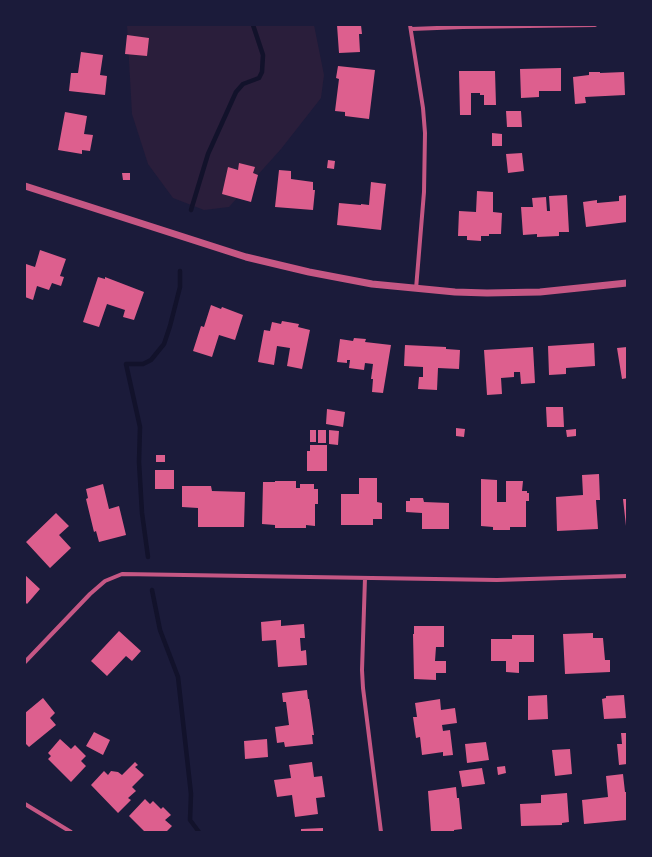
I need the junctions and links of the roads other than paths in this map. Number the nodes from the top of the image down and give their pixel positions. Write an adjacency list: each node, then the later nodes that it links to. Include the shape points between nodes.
1 (596, 25): 2 (street)
2 (411, 27): 5 (street, via 425,133 424,192)
3 (25, 186): 5 (street, via 258,260 372,284)
4 (627, 283): 5 (street, via 514,293)
5 (416, 289)
6 (627, 576): 7 (street, via 497,580)
7 (365, 578): 8 (street, via 122,574 98,586); 11 (street, via 363,688)
8 (25, 662)
9 (25, 804): 10 (street)
10 (71, 832)
11 (381, 832)

